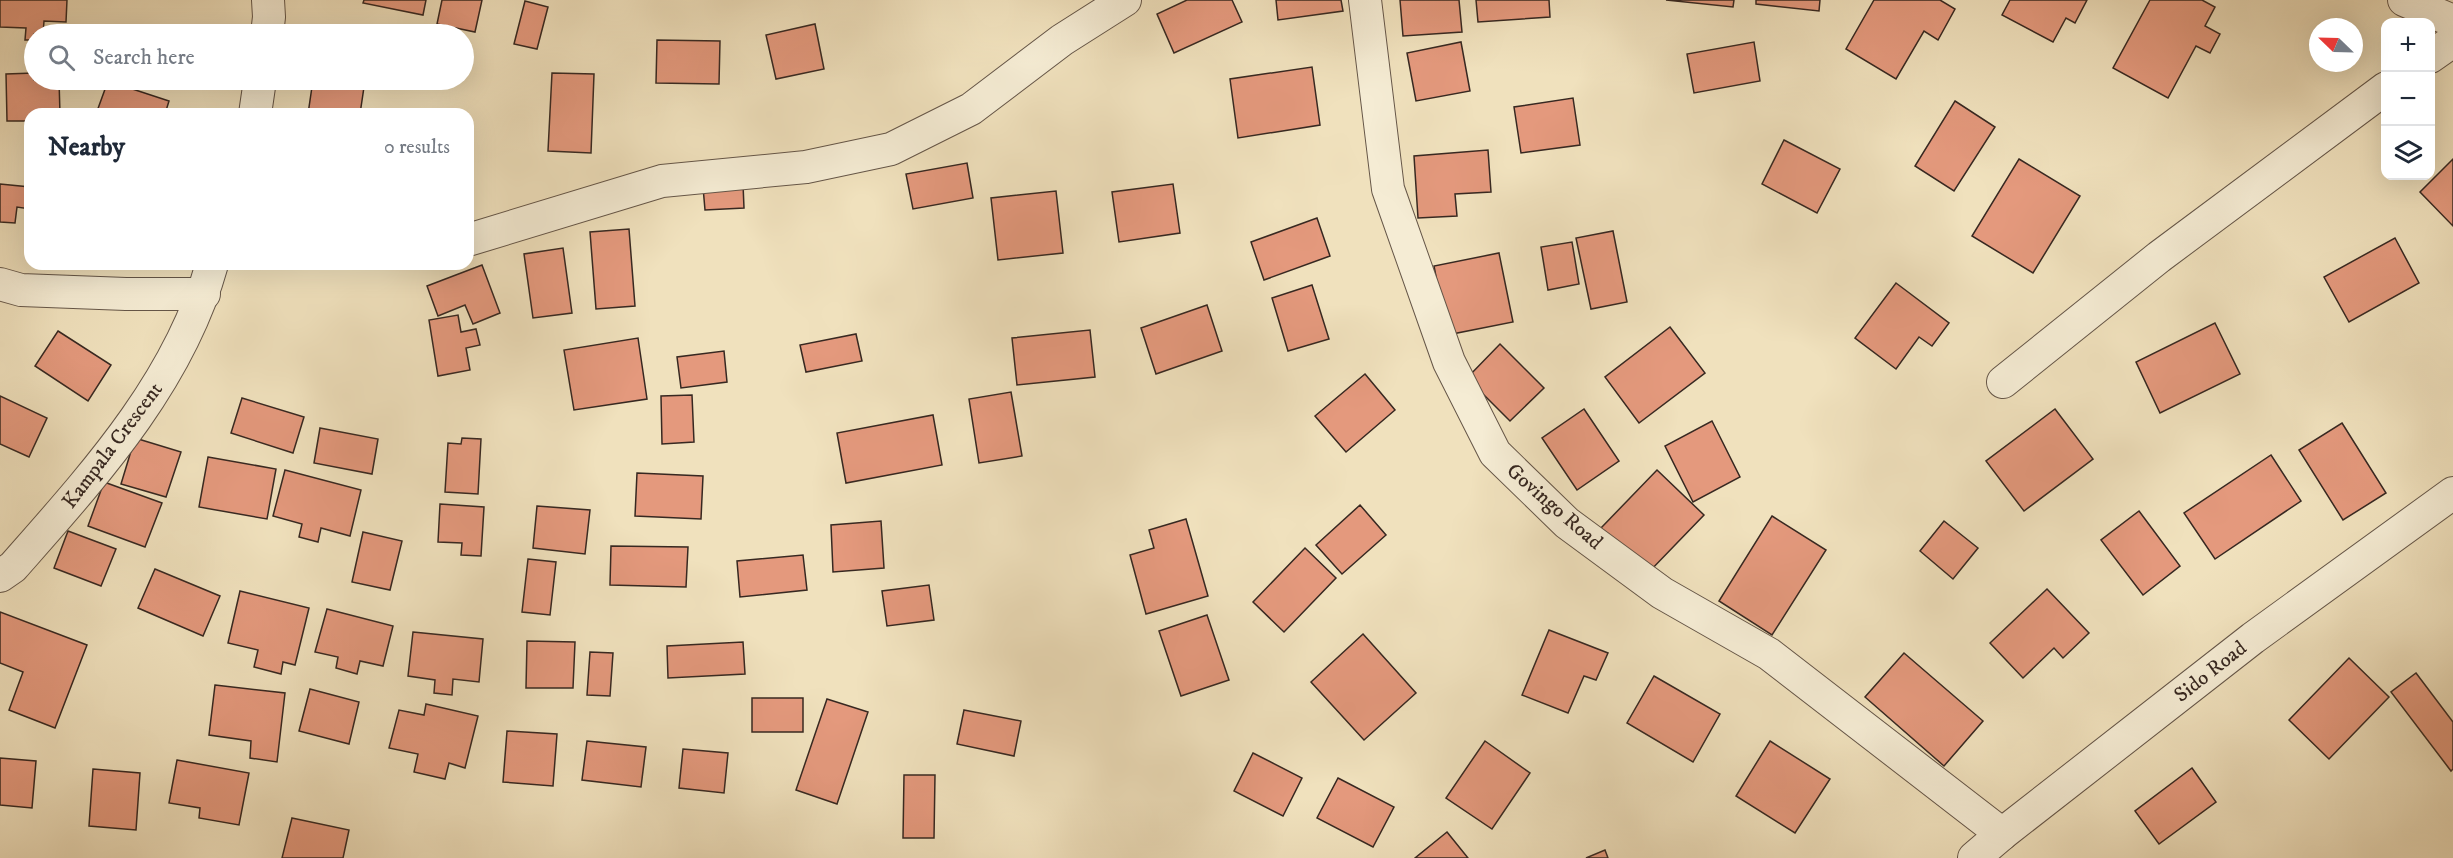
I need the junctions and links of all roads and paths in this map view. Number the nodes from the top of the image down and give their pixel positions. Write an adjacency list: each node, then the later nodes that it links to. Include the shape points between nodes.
1 (268, 0): 6 (street)
2 (1125, 0): 12 (street, via 1062,40 971,109 891,149 806,166 662,181)
3 (1365, 0): 19 (street, Govingo Road, via 1388,189 1449,362 1495,453 1567,523 1662,593 1770,654)
4 (2404, 0): 5 (street)
5 (2453, 21)
6 (268, 24)
7 (2453, 41): 8 (street)
8 (2435, 54)
9 (259, 90): 11 (street)
10 (2381, 91): 16 (street, via 2159,257)
11 (256, 108)
12 (474, 238)
13 (210, 270): 15 (street, Kampala Crescent)
14 (0, 284): 15 (street, via 21,290)
15 (204, 294): 18 (street, Kampala Crescent, via 158,388 86,484 13,567)
16 (2002, 382)
17 (2453, 493): 19 (street, Sido Road, via 2253,638)
18 (0, 576)
19 (2002, 834): 20 (street, Sido Road)
20 (1974, 858)

